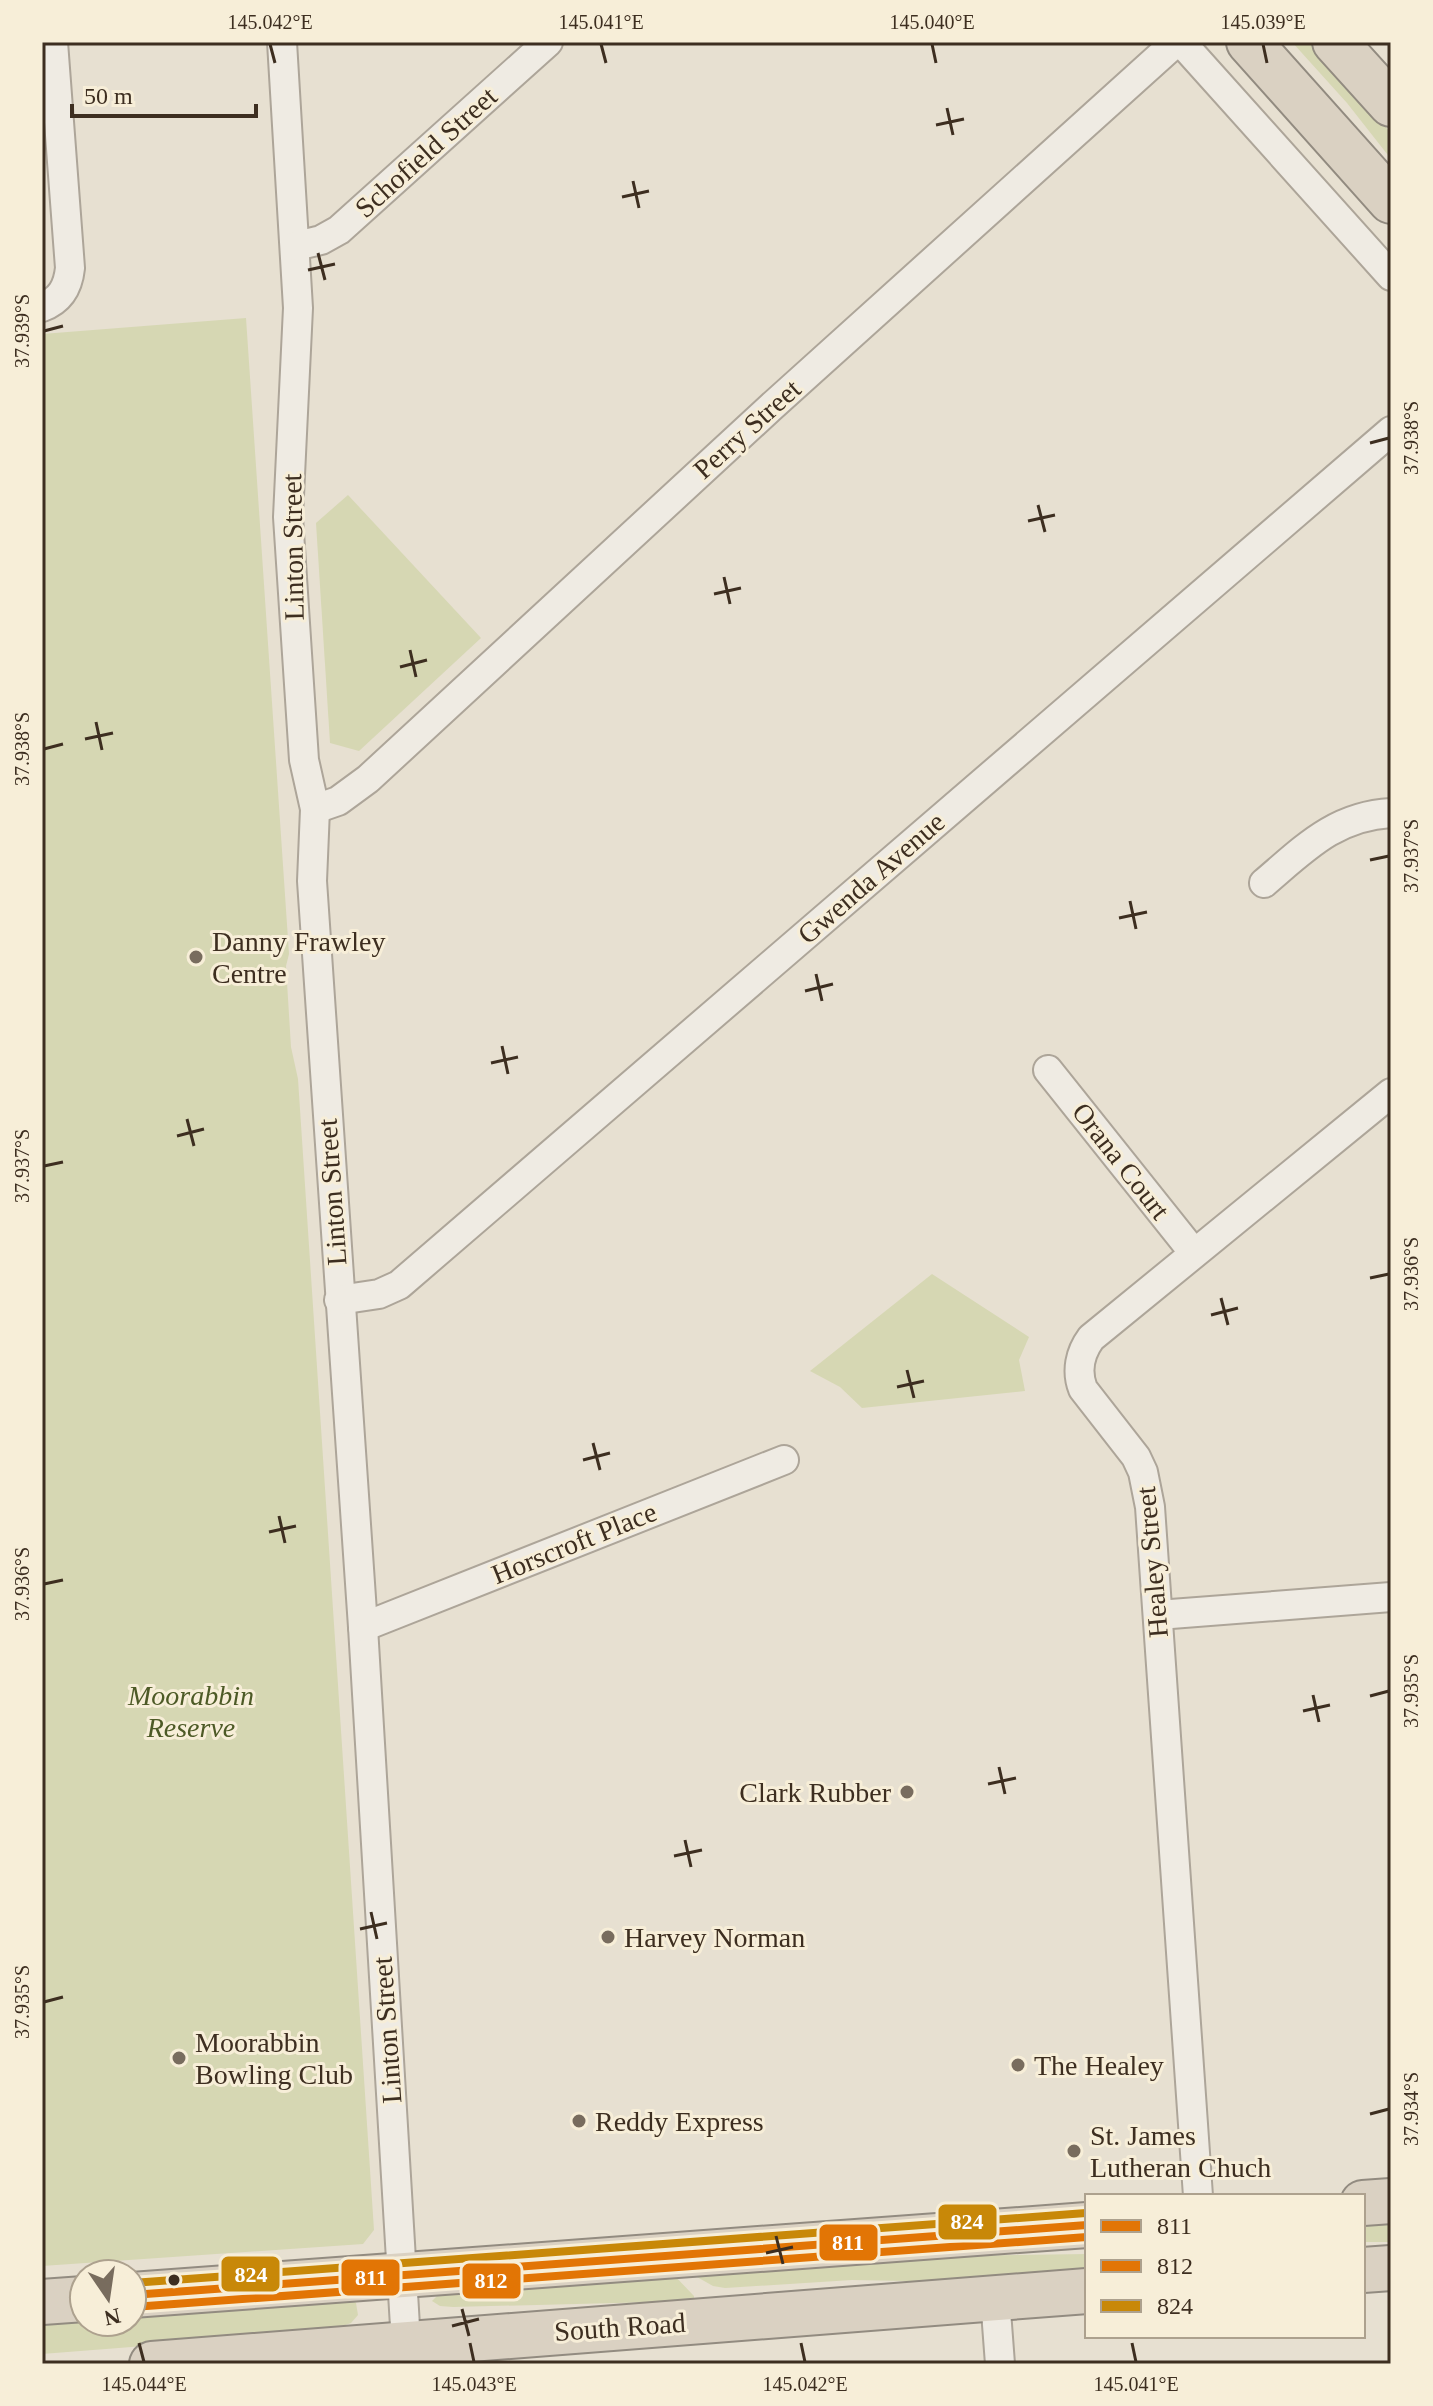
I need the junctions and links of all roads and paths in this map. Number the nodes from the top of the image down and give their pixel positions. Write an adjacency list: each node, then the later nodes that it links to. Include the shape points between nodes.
1 (53, 42): 11 (street, via 70,268 68,280)
2 (282, 42): 9 (street, Linton Street)
3 (548, 42): 9 (street, Schofield Street, via 339,230)
4 (1178, 42): 10 (street); 13 (street, Perry Street, via 781,397 368,779 338,801)
5 (1249, 42): 8 (highway)
6 (1335, 42): 7 (highway)
7 (1391, 104)
8 (1391, 201)
9 (296, 246): 13 (street, Linton Street, via 288,517 304,760)
10 (1391, 276)
11 (52, 299)
12 (1391, 431): 19 (street, Gwenda Avenue, via 399,1285)
13 (315, 809): 19 (street, Linton Street, via 312,881)
14 (1391, 813): 15 (street, via 1343,823)
15 (1264, 883)
16 (1048, 1070): 18 (street, Orana Court)
17 (1391, 1093): 18 (street, Healey Street)
18 (1194, 1253): 22 (street, Healey Street, via 1091,1338 1080,1364 1083,1389 1143,1472)
19 (339, 1300): 23 (street, Linton Street)
20 (784, 1460): 23 (street, Horscroft Place)
21 (1391, 1597): 22 (street)
22 (1158, 1615): 24 (street, Healey Street)
23 (363, 1627): 31 (street, Linton Street)
24 (1198, 2194)
25 (1391, 2201): 26 (highway)
26 (1365, 2203)
27 (1085, 2225): 28 (highway)
28 (683, 2256): 31 (highway); 37 (highway, via 690,2280)
29 (1391, 2268): 30 (highway)
30 (1365, 2270)
31 (402, 2276): 33 (highway); 38 (street, Linton Street)
32 (1085, 2291): 34 (highway, South Road)
33 (148, 2294)
34 (995, 2298): 37 (highway, South Road); 41 (street)
35 (68, 2300): 36 (highway)
36 (42, 2302)
37 (714, 2320): 38 (highway, South Road)
38 (406, 2343): 39 (highway, South Road)
39 (288, 2358): 40 (highway, South Road)
40 (152, 2364)
41 (1000, 2364)

